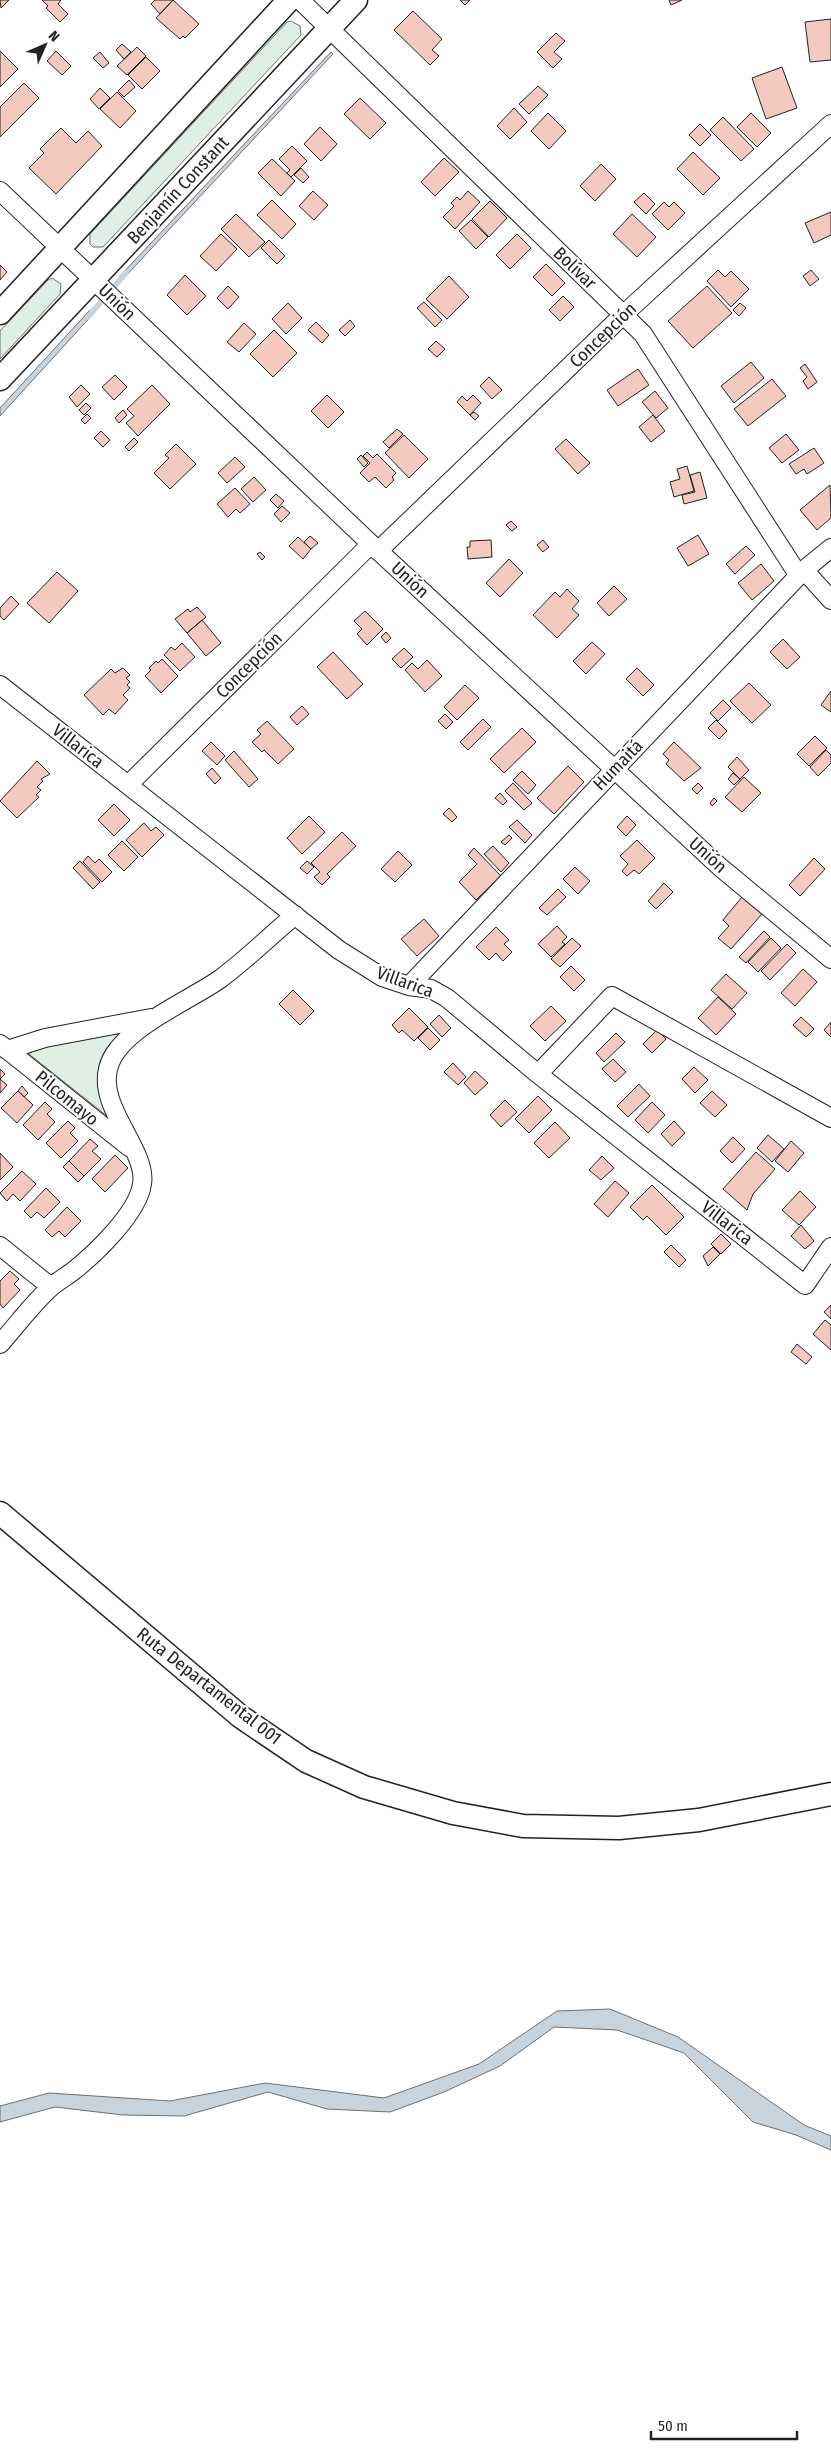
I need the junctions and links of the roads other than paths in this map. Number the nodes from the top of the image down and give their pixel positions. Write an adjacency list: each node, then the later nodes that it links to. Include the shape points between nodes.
1 (289, 0): 7 (street)
2 (300, 0): 4 (street, Bolívar)
3 (356, 0): 4 (street, Benjamín Constant)
4 (330, 28): 8 (street, Benjamín Constant); 10 (street, Bolívar)
5 (831, 124): 10 (street, Concepción)
6 (0, 190): 7 (street, Unión)
7 (60, 248): 8 (street, Unión); 9 (street)
8 (103, 289): 11 (street, Benjamín Constant); 12 (street, Unión)
9 (0, 313)
10 (623, 315): 12 (street, Concepción); 14 (street, Bolívar, via 643,334)
11 (0, 379)
12 (374, 547): 17 (street, Unión); 18 (street, Concepción)
13 (831, 548): 14 (street, Humaitá)
14 (801, 573): 15 (street, Bolívar); 17 (street, Humaitá)
15 (831, 600)
16 (0, 685): 18 (street, Villarica)
17 (614, 768): 20 (street, Unión, via 720,867); 21 (street, Humaitá)
18 (128, 785): 19 (street, Villarica)
19 (295, 915): 21 (street, Villarica, via 339,950 382,977); 22 (street, via 221,978)
20 (831, 959)
21 (409, 986): 24 (street, Villarica, via 430,989 447,998)
22 (161, 1016): 23 (street); 26 (street, via 130,1035 110,1062 107,1074 117,1117)
23 (4, 1047): 26 (street, Pilcomayo)
24 (538, 1074): 25 (street, via 612,996); 28 (street, Villarica, via 805,1285)
25 (831, 1118)
26 (134, 1151): 29 (street, via 143,1175 142,1186 131,1208 102,1245)
27 (0, 1246): 29 (street)
28 (831, 1247)
29 (51, 1287): 30 (street)
30 (0, 1344)
31 (0, 1513): 32 (street, Ruta Departamental 001, via 241,1717 306,1761 364,1787 452,1813 523,1826 619,1828 699,1820)
32 (831, 1794)

